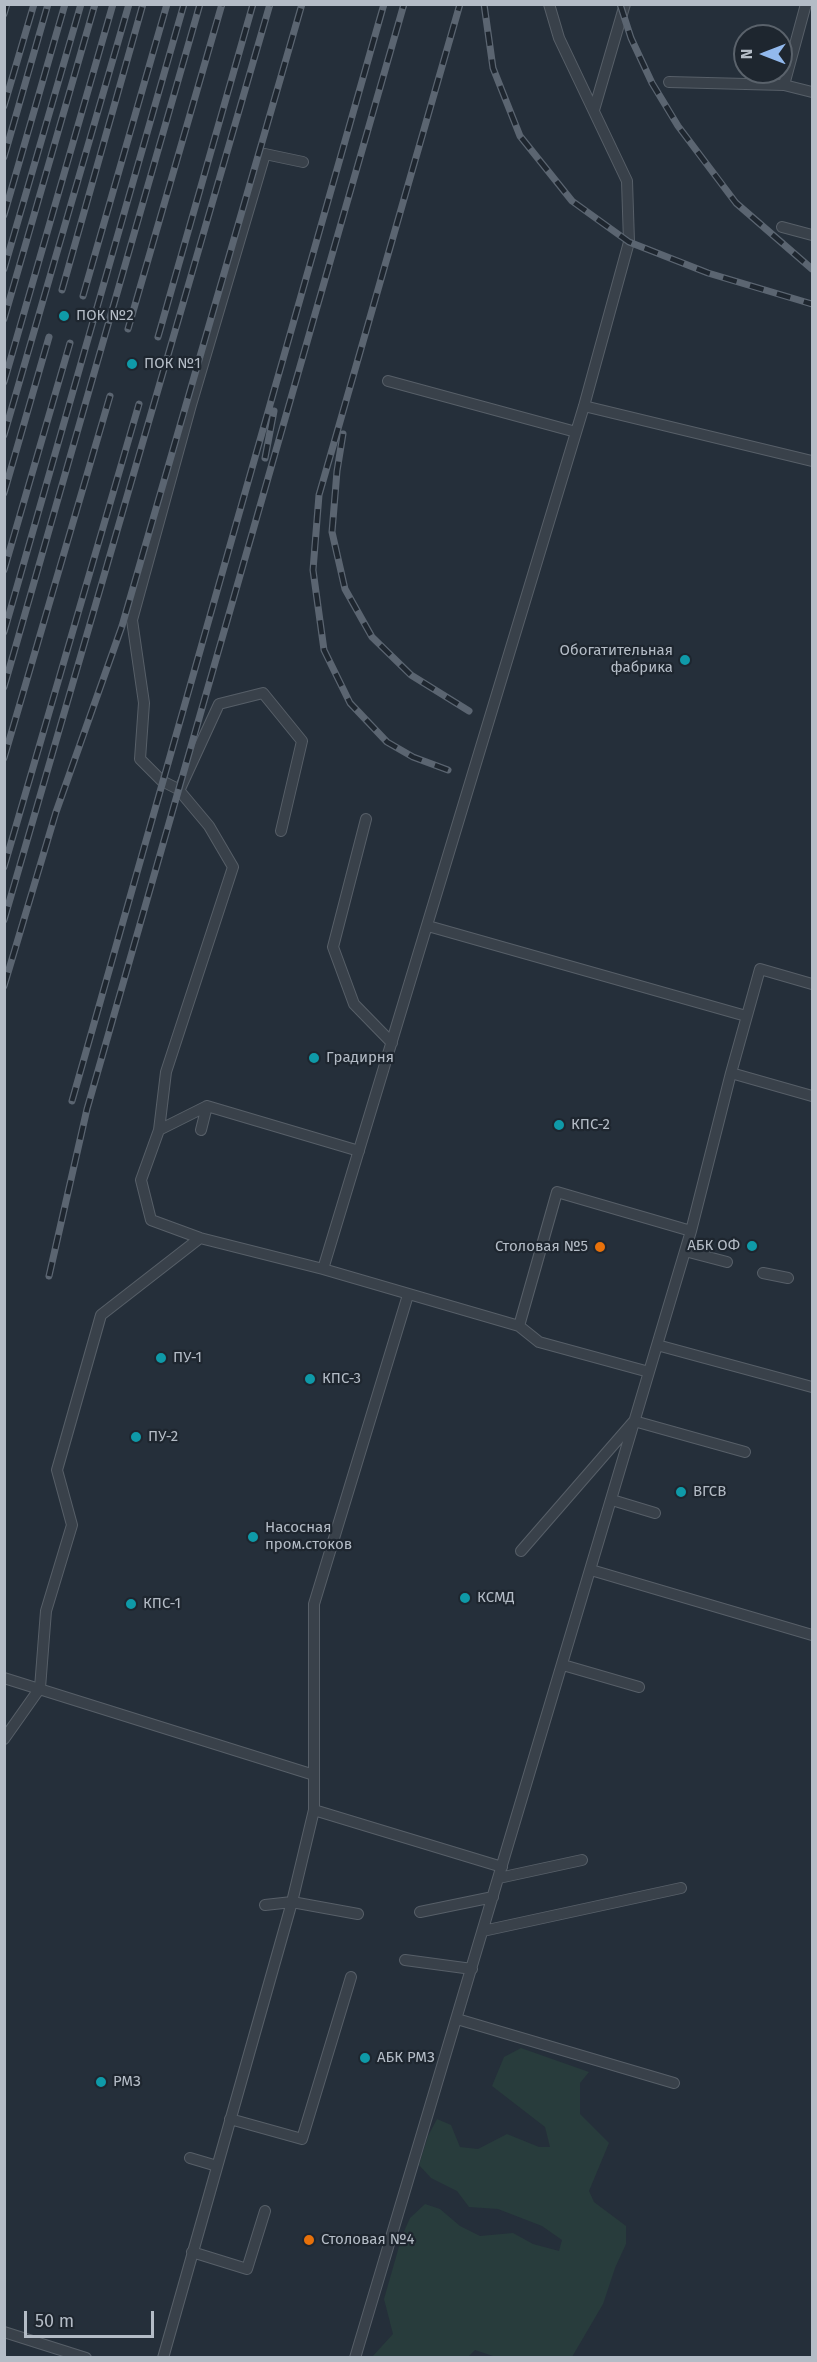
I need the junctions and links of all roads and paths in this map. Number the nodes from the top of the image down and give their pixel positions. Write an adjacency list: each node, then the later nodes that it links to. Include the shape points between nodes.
1 (549, 4): 7 (lane, via 559,38)
2 (625, 4): 7 (lane)
3 (806, 4): 5 (lane)
4 (669, 82): 5 (lane)
5 (784, 85): 6 (lane)
6 (813, 92)
7 (594, 110): 12 (lane, via 627,181 629,242)
8 (303, 162): 15 (lane, via 265,154 132,620 144,703 141,759)
9 (782, 227): 10 (lane)
10 (813, 235)
11 (388, 381): 13 (lane)
12 (584, 406): 13 (lane); 14 (lane)
13 (576, 432): 18 (lane)
14 (813, 461)
15 (179, 792): 17 (lane, via 219,704 263,693 302,741); 25 (lane, via 209,826 233,867 166,1072)
16 (366, 819): 21 (lane, via 333,947 354,1004)
17 (281, 831)
18 (428, 926): 20 (lane); 21 (lane)
19 (813, 984): 20 (lane, via 760,969)
20 (746, 1016): 22 (lane)
21 (392, 1043): 27 (lane)
22 (731, 1072): 23 (lane); 28 (lane)
23 (813, 1096)
24 (207, 1106): 25 (lane); 26 (lane); 27 (lane)
25 (159, 1130): 29 (lane, via 141,1180 151,1220)
26 (201, 1130)
27 (359, 1151): 32 (lane)
28 (691, 1231): 30 (lane); 36 (lane, via 557,1192)
29 (200, 1238): 32 (lane); 50 (lane, via 101,1314 57,1470 72,1525 46,1611)
30 (685, 1251): 31 (lane); 37 (lane)
31 (728, 1263)
32 (323, 1269): 35 (lane)
33 (763, 1273): 34 (lane)
34 (788, 1278)
35 (408, 1294): 36 (lane); 52 (lane, via 314,1605)
36 (519, 1326): 38 (lane, via 540,1342)
37 (657, 1345): 38 (lane); 39 (lane)
38 (649, 1372): 40 (lane)
39 (813, 1387)
40 (634, 1421): 41 (lane); 42 (lane); 44 (lane)
41 (745, 1452)
42 (612, 1500): 43 (lane); 45 (lane)
43 (655, 1513)
44 (521, 1551)
45 (591, 1570): 46 (lane); 47 (lane)
46 (813, 1635)
47 (562, 1665): 49 (lane); 55 (lane)
48 (4, 1678): 50 (lane)
49 (639, 1687)
50 (40, 1688): 51 (lane); 52 (lane)
51 (4, 1739)
52 (314, 1775): 53 (lane)
53 (314, 1810): 55 (lane); 58 (lane)
54 (582, 1860): 55 (lane)
55 (500, 1873): 57 (lane)
56 (681, 1888): 62 (lane)
57 (493, 1897): 60 (lane); 62 (lane)
58 (292, 1902): 59 (lane); 61 (lane); 68 (lane)
59 (265, 1905)
60 (420, 1912)
61 (358, 1914)
62 (483, 1931): 64 (lane)
63 (405, 1959): 64 (lane)
64 (472, 1969): 66 (lane)
65 (351, 1977): 68 (lane, via 303,2139)
66 (457, 2019): 67 (lane); 76 (lane)
67 (674, 2083)
68 (230, 2119): 70 (lane)
69 (190, 2158): 70 (lane)
70 (217, 2166): 72 (lane)
71 (265, 2211): 72 (lane, via 247,2270)
72 (192, 2252): 75 (lane)
73 (4, 2332): 74 (lane)
74 (86, 2358)
75 (163, 2358)
76 (355, 2358)

